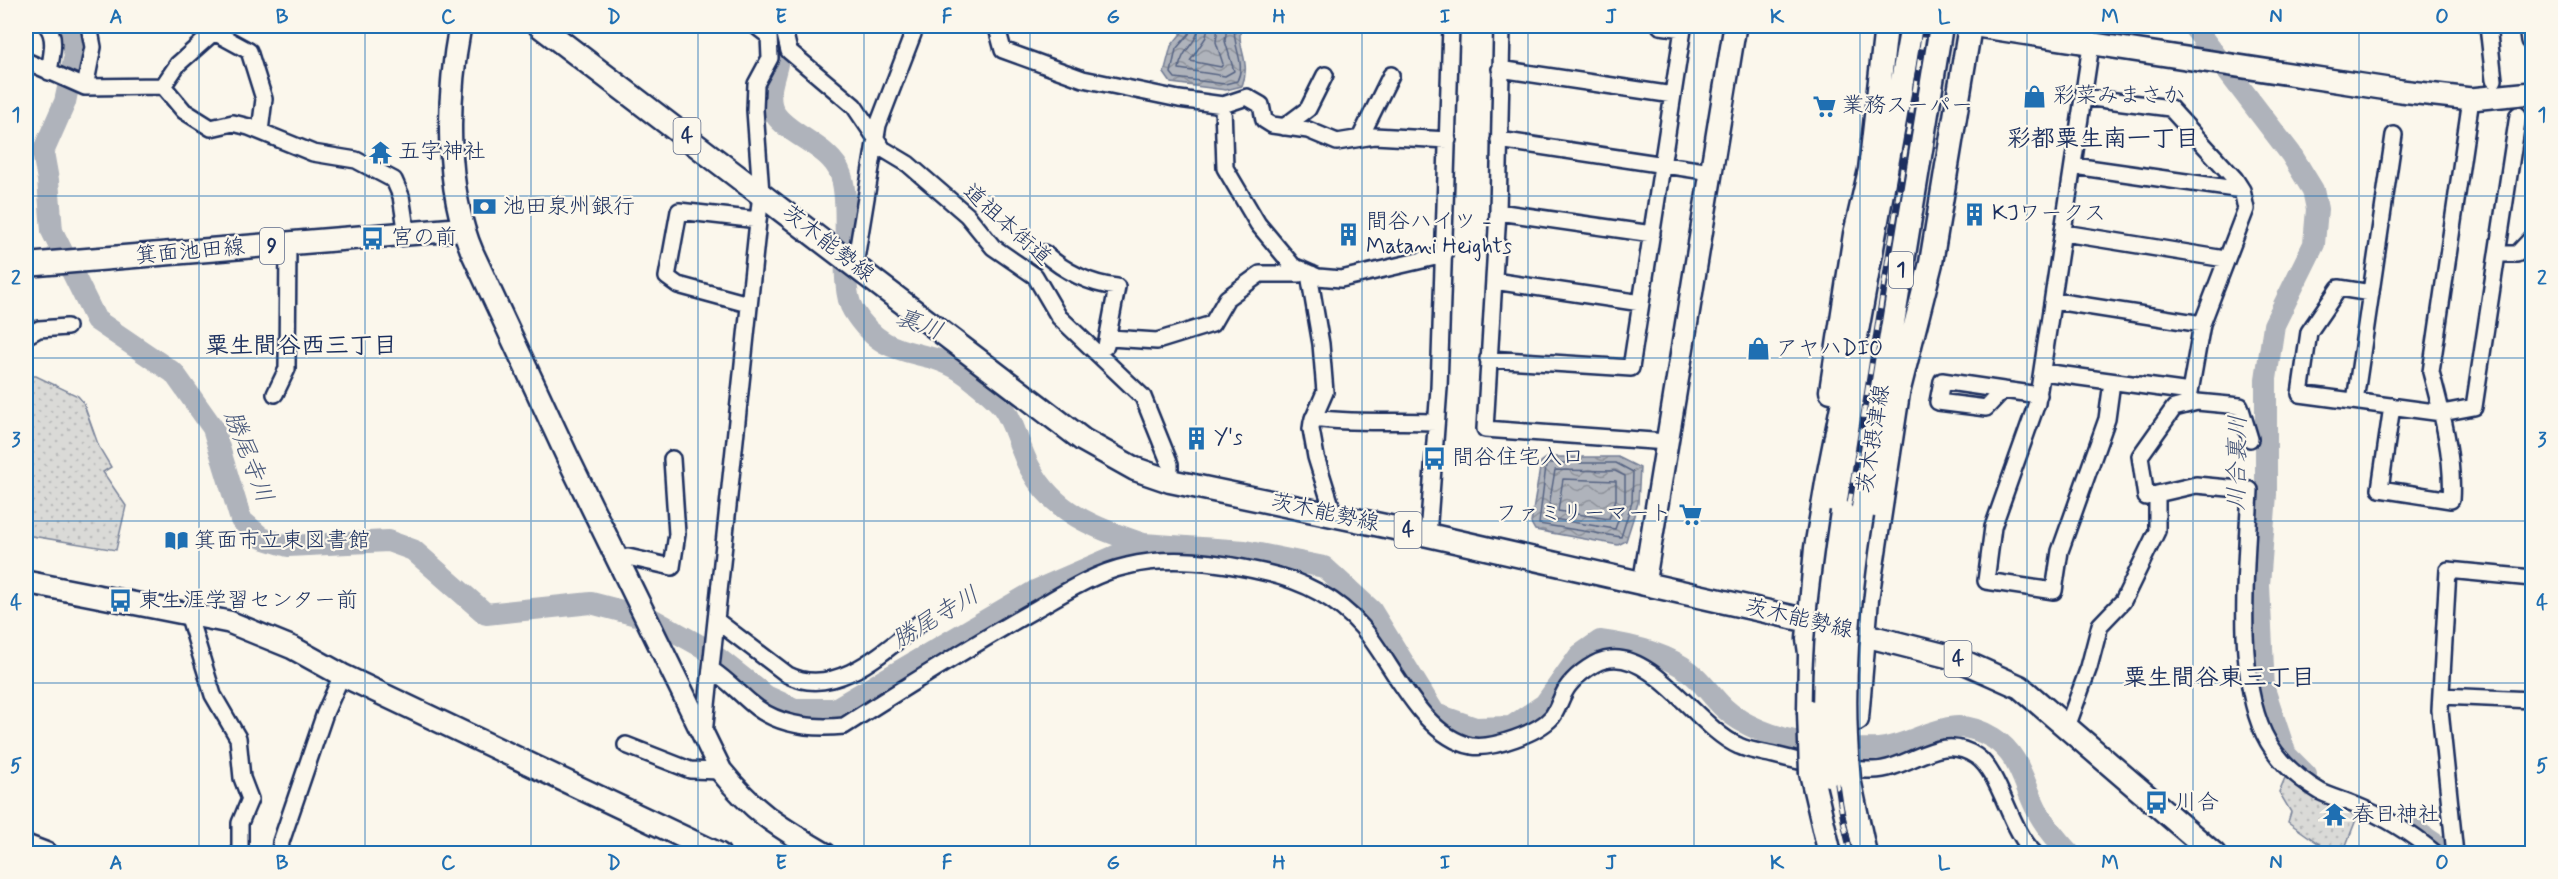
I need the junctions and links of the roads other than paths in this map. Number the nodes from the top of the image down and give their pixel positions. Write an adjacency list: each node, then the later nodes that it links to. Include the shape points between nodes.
1 (47, 26): 28 (street, via 52,31)
2 (89, 26): 33 (street, via 93,47)
3 (460, 26): 54 (street, via 452,73 451,145)
4 (540, 26): 51 (main road, 茨木能勢線 / 4)
5 (756, 26): 24 (street)
6 (784, 26): 24 (street); 44 (street, 道祖本街道, via 789,51 854,106)
7 (916, 26): 44 (street)
8 (994, 26): 38 (street, via 1003,50 1083,79)
9 (1451, 26): 45 (street)
10 (1502, 26): 27 (street)
11 (1660, 26): 35 (street, via 1683,29)
12 (1736, 26): 49 (street)
13 (1886, 26): 92 (main road, via 1873,150 1855,234 1833,376)
14 (1912, 26): 92 (main road)
15 (1921, 26): 95 (main road, 茨木摂津線 / 1)
16 (1941, 26): 95 (main road, 茨木摂津線 / 1)
17 (1947, 26): 81 (main road)
18 (1970, 26): 81 (main road, via 1931,263)
19 (1977, 26): 23 (street)
20 (2488, 26): 31 (street)
21 (2527, 26): 25 (street, via 2529,41)
22 (214, 29): 32 (street, via 178,64); 41 (street, via 249,51 264,99)
23 (2093, 35): 36 (street); 37 (street, via 2132,51)
24 (769, 36): 51 (street, via 770,58 756,84 754,110)
25 (2532, 40)
26 (26, 61): 28 (street)
27 (1500, 69): 35 (street); 46 (street)
28 (51, 73): 33 (street)
29 (1324, 75): 40 (street, via 1308,109)
30 (1392, 75): 43 (street)
31 (2494, 80)
32 (163, 86): 33 (street); 41 (street, via 184,111 211,128 233,123)
33 (83, 87)
34 (2532, 93): 37 (street)
35 (1673, 95): 47 (street)
36 (2084, 97): 48 (street); 50 (street, via 2170,108)
37 (2471, 99): 86 (street, via 2431,372)
38 (1223, 105): 40 (street, via 1247,97 1261,105 1264,120); 66 (street, via 1225,168 1258,224 1293,266)
39 (2518, 115): 61 (street)
40 (1284, 127): 43 (street, via 1308,130 1337,142)
41 (260, 131): 57 (street, via 313,153 356,160 394,180 401,196)
42 (2394, 135): 68 (street)
43 (1360, 138): 45 (street)
44 (875, 139): 65 (street); 76 (street, 道祖本街道, via 967,215 993,247 1035,276 1059,317)
45 (1448, 140): 62 (street)
46 (1499, 140): 47 (street); 52 (street)
47 (1662, 164): 49 (street); 56 (street)
48 (2074, 166): 50 (street); 55 (street)
49 (1712, 172): 90 (street)
50 (2242, 190): 63 (street, via 2247,209)
51 (761, 193): 53 (street); 65 (main road, 茨木能勢線 / 4)
52 (1498, 212): 56 (street); 67 (street)
53 (758, 220): 71 (street); 71 (street, via 679,211 667,277 678,285)
54 (462, 230): 57 (main road, 箕面池田線 / 9); 112 (street)
55 (2064, 233): 63 (street); 69 (street)
56 (1652, 234): 70 (street)
57 (407, 235): 59 (main road, 箕面池田線 / 9)
58 (2532, 238): 61 (street, via 2517,254)
59 (288, 245): 64 (main road, 箕面池田線 / 9); 82 (street, via 287,369)
60 (1044, 253): 75 (street, via 1060,268 1099,285 1117,288)
61 (2497, 254): 86 (street, via 2474,407)
62 (1444, 255): 66 (street, via 1341,279); 88 (street)
63 (2225, 259): 72 (street)
64 (31, 265)
65 (855, 265): 93 (main road, 茨木能勢線 / 4, via 1083,440 1135,469)
66 (1307, 272): 75 (street, via 1260,274 1227,298 1212,324 1158,341); 87 (street, via 1321,344 1325,392)
67 (1494, 281): 70 (street); 77 (street)
68 (2371, 293): 84 (street); 84 (street, via 2339,288 2309,332 2300,394)
69 (2055, 301): 72 (street); 78 (street)
70 (1641, 303): 77 (street, via 1631,369)
71 (748, 304): 103 (street)
72 (2202, 324): 79 (street, via 2190,392)
73 (67, 327): 74 (street, via 39,329)
74 (26, 336)
75 (1110, 338): 76 (street)
76 (1102, 357): 93 (street, 道祖本街道, via 1143,397 1170,464)
77 (1488, 359): 90 (street, via 1485,429)
78 (2043, 372): 79 (street); 83 (street)
79 (2112, 382): 83 (street, via 2107,419 2060,551 2054,591 1986,581 1993,527)
80 (2002, 390): 83 (street)
81 (1898, 393): 106 (main road, via 1871,565)
82 (275, 394)
83 (2039, 395)
84 (2355, 401): 85 (street)
85 (2392, 406): 86 (street); 86 (street, via 2380,489 2451,500 2453,479)
86 (2442, 413)
87 (1313, 418): 88 (street, via 1346,423); 96 (street, via 1316,457)
88 (1436, 422): 97 (street)
89 (2250, 439): 94 (street, via 2241,406 2197,402 2174,408 2140,456)
90 (1667, 442): 101 (street)
91 (672, 459): 98 (street, via 676,534 672,567)
92 (1827, 477): 104 (main road)
93 (1170, 481): 96 (main road, 茨木能勢線 / 4)
94 (2146, 497)
95 (1852, 514): 115 (main road, 茨木摂津線 / 1, bridge)
96 (1334, 515): 97 (main road, 茨木能勢線 / 4)
97 (1428, 535): 101 (main road, 茨木能勢線 / 4)
98 (628, 557)
99 (2532, 578): 109 (street, via 2448,570)
100 (26, 582): 102 (street)
101 (1644, 584): 104 (main road, 茨木能勢線 / 4)
102 (188, 614): 108 (street, via 229,622 292,648); 119 (street, via 213,695 238,738 242,778 250,799 240,823)
103 (717, 621): 105 (street, via 788,675 814,683 841,677 869,662); 107 (street)
104 (1809, 621): 106 (main road, 茨木能勢線 / 4); 115 (main road, bridge, via 1809,711)
105 (921, 622)
106 (1865, 634): 111 (main road, 茨木能勢線 / 4, via 1955,658 2012,683); 115 (main road, via 1857,719)
107 (711, 670): 112 (street); 127 (street, via 753,705 777,719 822,728 844,726 970,646 1079,585 1125,566 1185,560 1248,568 1289,578 1323,594 1353,616 1425,718 1470,746 1493,746 1551,719 1569,685 1588,668 1616,658 1635,664 1667,685 1739,747 1800,762 1871,770 1894,766 1943,747 1969,752 1990,773 2014,823)
108 (342, 675): 120 (street, via 325,713); 121 (street)
109 (2441, 696): 110 (street); 117 (street)
110 (2532, 700)
111 (2067, 727): 128 (main road, 茨木能勢線 / 4); 129 (street, via 2100,626 2123,601 2157,531 2157,494 2196,485 2250,490 2245,630 2249,672 2264,733 2297,776 2322,792 2387,819)
112 (703, 738): 114 (street)
113 (626, 745): 114 (street, via 690,770)
114 (721, 771): 122 (street, via 746,802 771,823)
115 (1838, 777): 123 (main road); 124 (main road, 茨木摂津線 / 1); 125 (main road, 茨木摂津線 / 1); 126 (main road)
116 (26, 846): 118 (street)
117 (2454, 848)
118 (47, 854)
119 (240, 854)
120 (280, 854)
121 (719, 854)
122 (825, 854)
123 (1830, 854)
124 (1844, 854)
125 (1865, 854)
126 (1878, 854)
127 (2035, 854)
128 (2214, 854)
129 (2436, 854)

